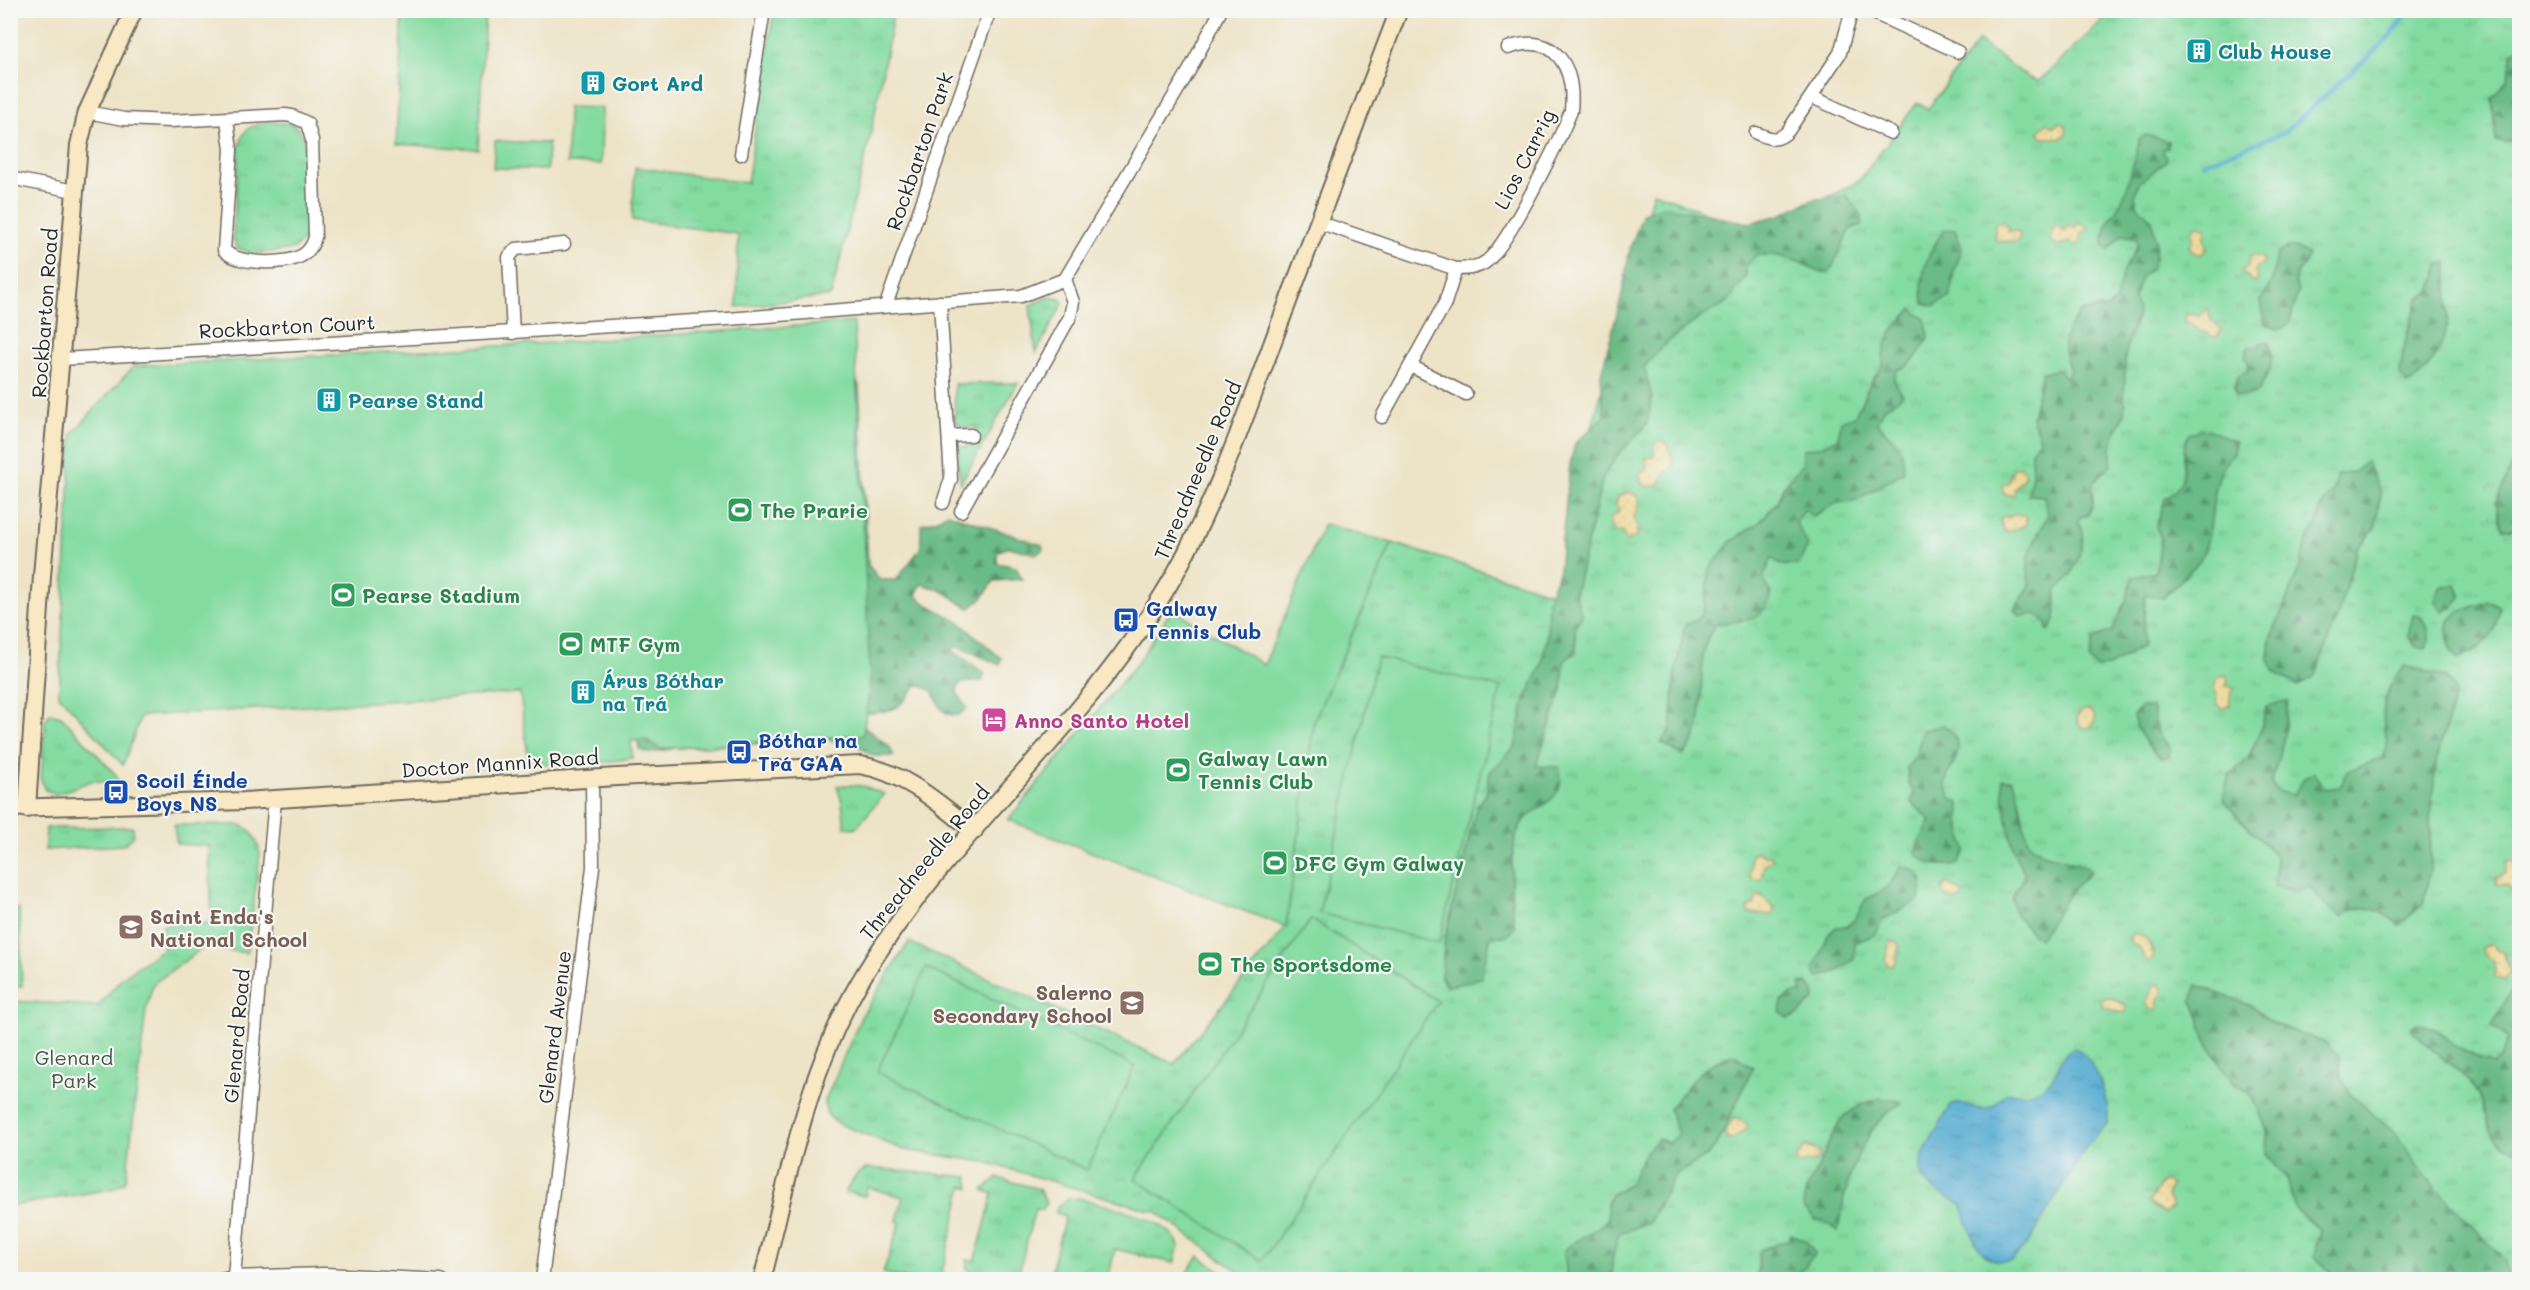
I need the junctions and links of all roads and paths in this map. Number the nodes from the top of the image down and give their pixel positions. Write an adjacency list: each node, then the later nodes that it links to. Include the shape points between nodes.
1 (134, 10): 11 (street, Rockbarton Road)
2 (764, 10): 15 (street)
3 (990, 10): 23 (street, Rockbarton Park)
4 (1221, 10): 21 (street)
5 (1399, 10): 18 (street, Threadneedle Road)
6 (1852, 10): 10 (street, via 1840,53)
7 (1867, 10): 9 (street)
8 (1508, 48): 20 (street, Lios Carrig, via 1532,43 1556,53 1570,77 1571,111 1497,252 1485,263)
9 (1958, 52)
10 (1812, 97): 13 (street, via 1779,139); 14 (street)
11 (87, 112): 12 (street, via 141,120); 17 (street, Rockbarton Road)
12 (227, 119): 12 (street, via 292,116 307,123 312,140 315,237 303,255 251,261 233,257 224,250 231,150)
13 (1756, 133)
14 (1891, 133)
15 (741, 154)
16 (10, 178): 17 (street)
17 (74, 191): 25 (street, Rockbarton Road)
18 (1318, 222): 20 (street); 36 (street, Threadneedle Road, via 1233,448 1174,575 1133,640)
19 (564, 244): 24 (street, via 516,249 509,257)
20 (1456, 269): 26 (street, via 1450,293)
21 (1065, 279): 22 (street, via 1021,296); 32 (street, via 1073,302 1070,317)
22 (940, 302): 23 (street); 30 (street)
23 (886, 305): 24 (street, Rockbarton Court)
24 (513, 333): 25 (street, Rockbarton Court)
25 (62, 358): 35 (street, Rockbarton Road)
26 (1412, 366): 27 (street); 28 (street)
27 (1466, 394)
28 (1382, 417)
29 (971, 435): 30 (street)
30 (949, 436): 31 (street, via 951,479)
31 (943, 503)
32 (961, 511)
33 (592, 778): 34 (street, Doctor Mannix Road); 36 (street, Doctor Mannix Road, via 861,765 892,773); 40 (street, Glenard Avenue, via 593,867)
34 (275, 798): 35 (street, Doctor Mannix Road); 37 (street, Glenard Road)
35 (19, 809)
36 (974, 831): 41 (street, Threadneedle Road, via 882,947 838,1023 807,1107)
37 (234, 1276): 38 (street); 39 (street, via 336,1274)
38 (220, 1280)
39 (441, 1280)
40 (542, 1280)
41 (762, 1280)

